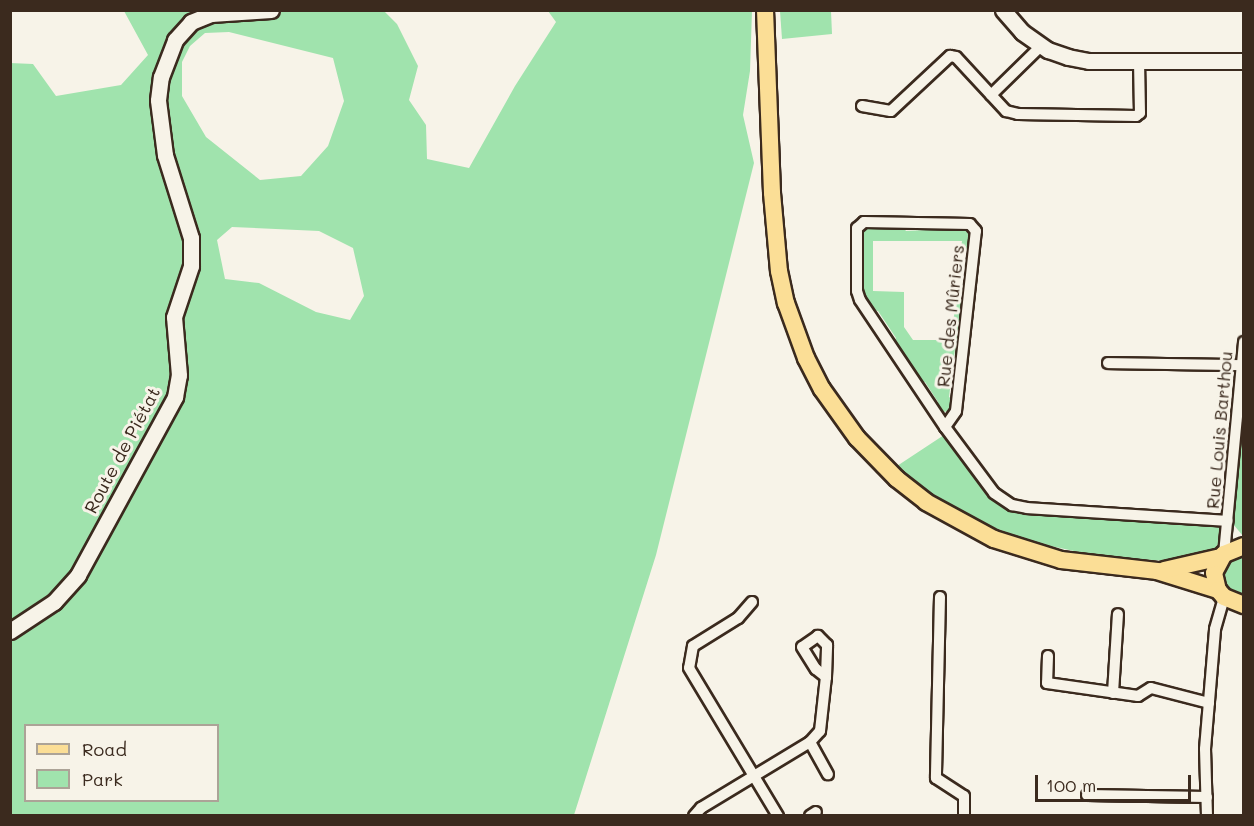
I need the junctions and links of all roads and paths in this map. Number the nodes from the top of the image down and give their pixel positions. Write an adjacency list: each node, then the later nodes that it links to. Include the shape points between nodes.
1 (271, 10): 23 (street, Route de Piétat, via 211,14 191,22 175,40 161,77 158,100 165,155 191,238 191,266 174,317 179,375 175,397 78,574 54,603)
2 (765, 10): 16 (main road, via 779,271 796,333 838,415 877,460 926,502 994,539 1061,560)
3 (1004, 10): 4 (street, via 1022,32)
4 (1041, 46): 6 (street, via 1089,61); 7 (street)
5 (1244, 61): 6 (street)
6 (1139, 62): 7 (street, via 1140,113 1136,116 1018,114 1006,111)
7 (991, 96): 8 (street, via 956,57 950,56 891,111)
8 (862, 106)
9 (1244, 342): 11 (street, Rue Louis Barthou)
10 (1108, 363): 11 (street)
11 (1242, 365): 13 (street, Rue Louis Barthou)
12 (945, 427): 12 (street, Rue des Mûriers, via 860,300 857,228 864,222 970,224 976,231 956,411); 13 (street, Rue des Mûriers, via 980,478 1012,505)
13 (1228, 521): 14 (street, Rue Louis Barthou); 15 (street, Rue Louis Barthou)
14 (1244, 545): 15 (main road)
15 (1222, 556): 16 (main road); 17 (main road, via 1214,573)
16 (1157, 571): 17 (main road)
17 (1221, 593): 20 (main road); 22 (street)
18 (940, 597): 35 (street, via 936,778 964,796)
19 (752, 602): 30 (street, via 738,618 693,646 689,668)
20 (1243, 605): 22 (street)
21 (1118, 614): 26 (street)
22 (1215, 629): 27 (street)
23 (10, 631)
24 (1048, 656): 26 (street, via 1047,683)
25 (826, 677): 28 (street, via 820,730)
26 (1113, 693): 27 (street, via 1138,696 1151,688)
27 (1209, 703): 32 (street, via 1205,748)
28 (810, 742): 29 (street); 30 (street)
29 (828, 774)
30 (755, 777): 33 (street); 34 (street)
31 (1087, 795): 32 (street)
32 (1207, 797): 36 (street)
33 (694, 816)
34 (778, 816)
35 (963, 816)
36 (1208, 816)

